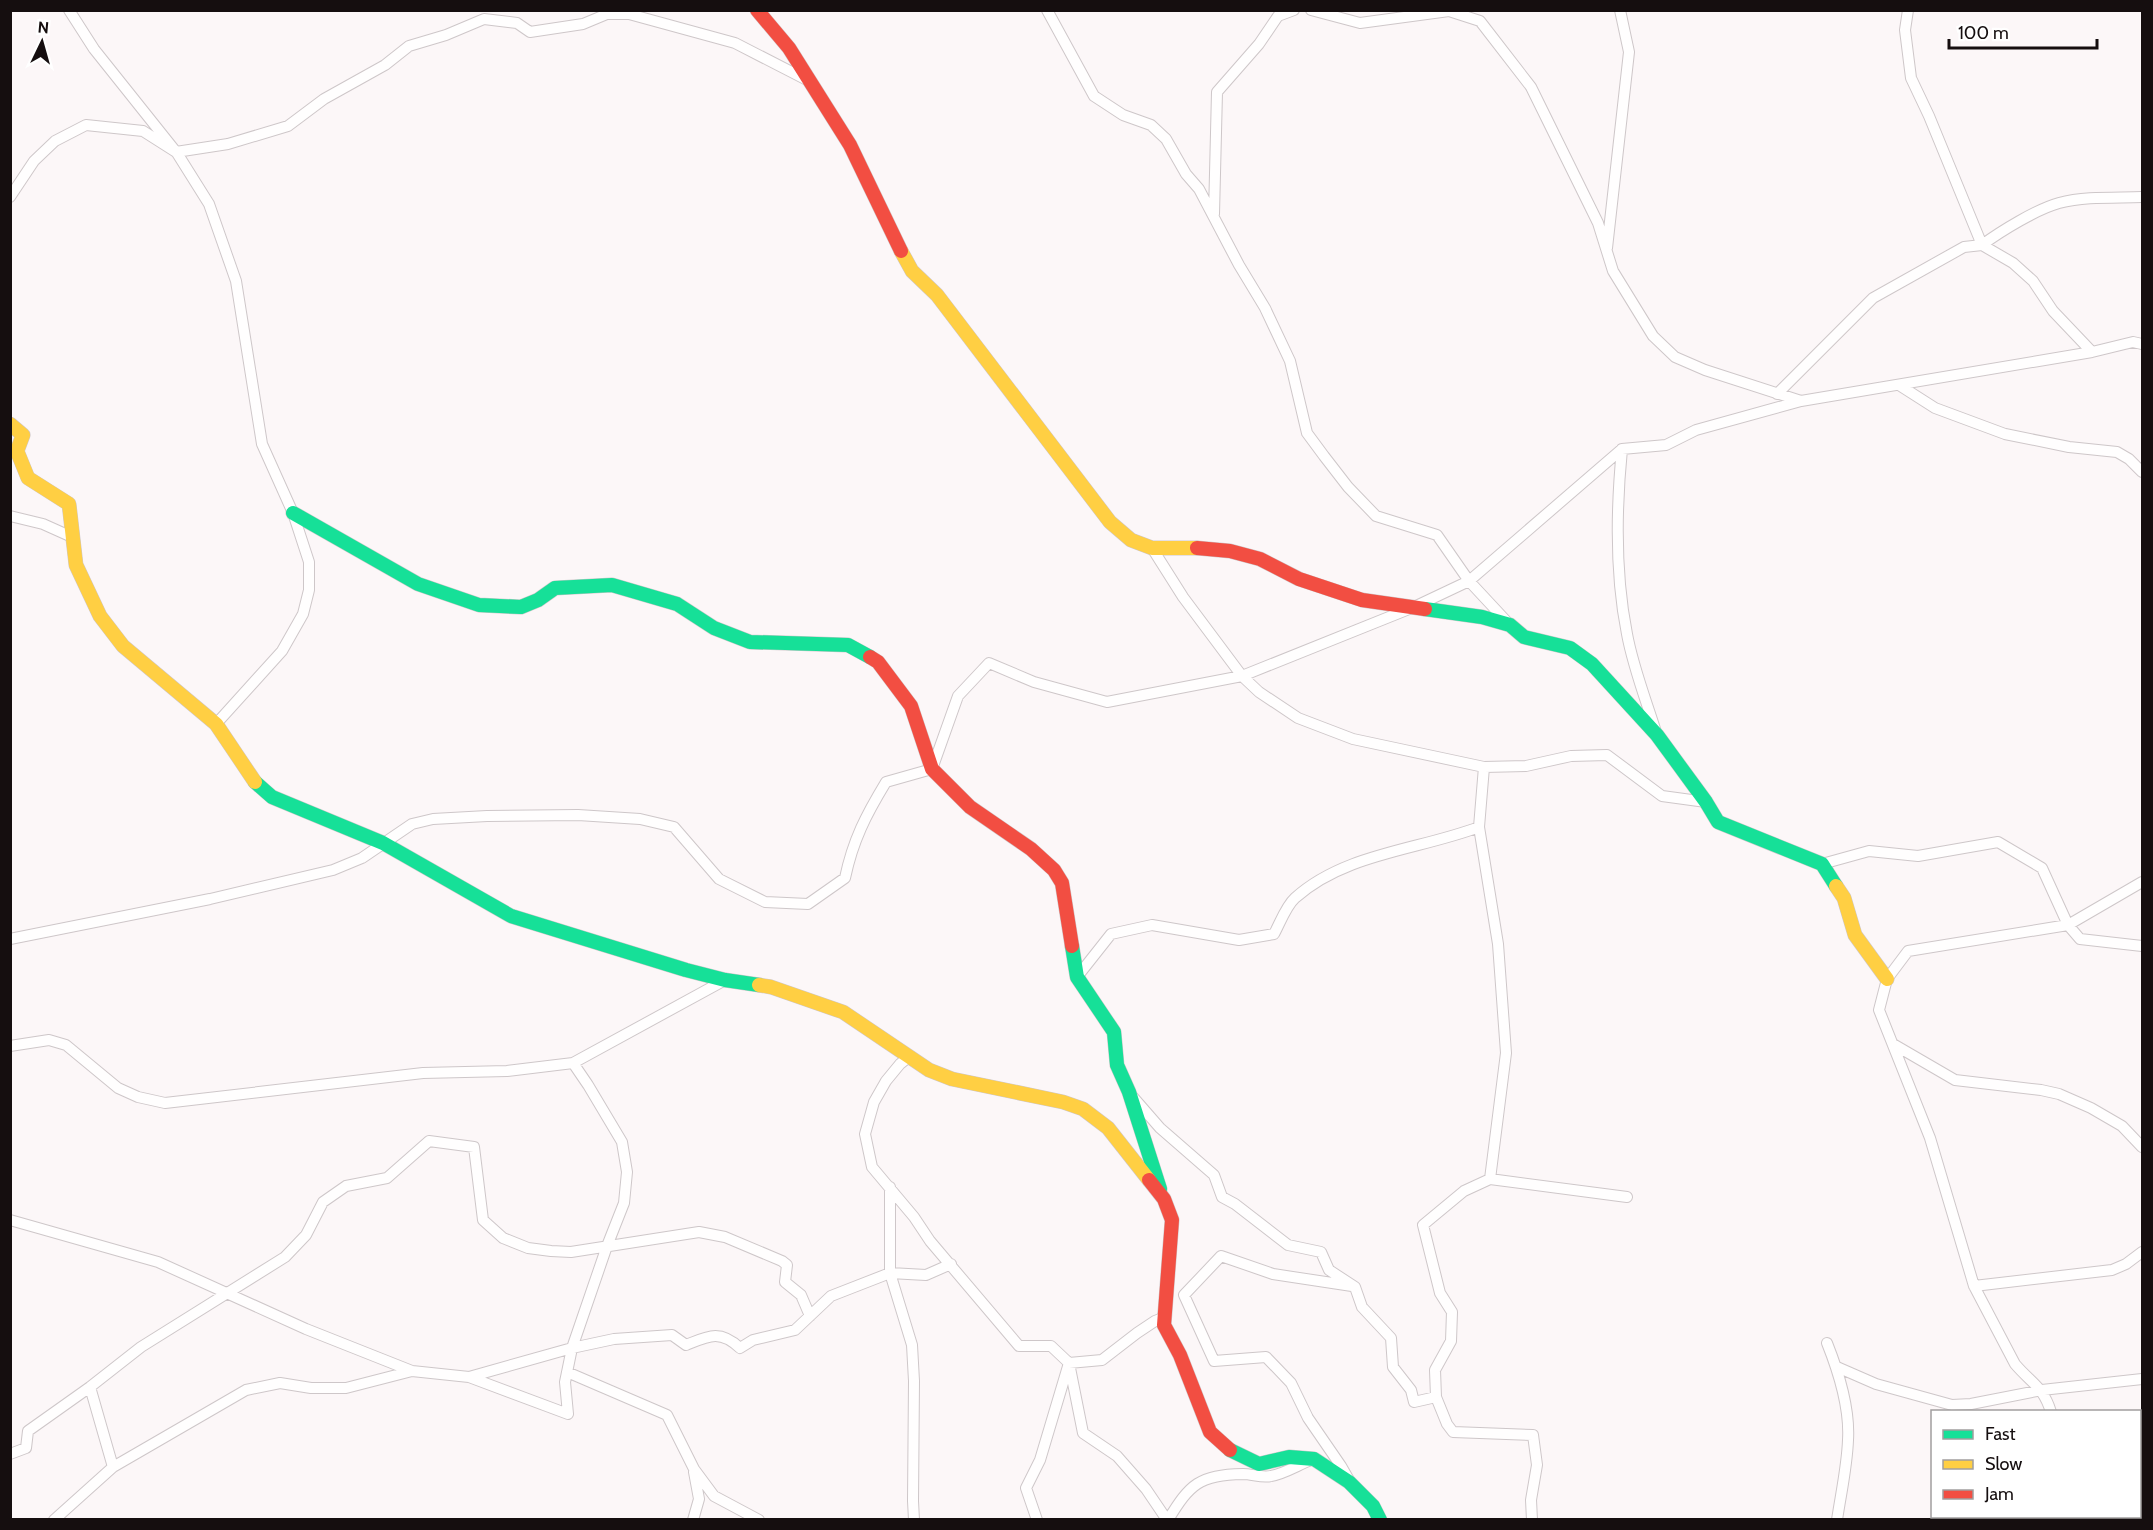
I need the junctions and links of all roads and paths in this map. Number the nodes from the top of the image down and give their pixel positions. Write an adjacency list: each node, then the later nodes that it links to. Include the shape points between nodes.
1 (69, 10): 9 (street, via 94,49)
2 (757, 10): 8 (street)
3 (1047, 10): 12 (street, via 1094,96 1166,139)
4 (1311, 10): 14 (street, via 1360,24 1449,11 1480,21 1531,87 1598,223)
5 (1620, 10): 14 (street, via 1629,52)
6 (1908, 10): 13 (street, via 1905,30 1911,78)
7 (1290, 11): 12 (street, via 1278,16 1218,92)
8 (810, 81): 9 (street, via 735,43 629,14 607,14 583,24 530,32 517,23 484,19 410,46 288,126 228,144); 26 (street, via 850,145 912,271 937,295 1110,522 1131,540)
9 (176, 153): 10 (street, via 143,131 86,126 55,141 34,161); 23 (street, via 209,204 236,281 262,444)
10 (10, 197)
11 (2142, 197): 13 (street, via 2058,203 2002,230)
12 (1214, 217): 27 (street, via 1290,361 1307,433 1376,516 1437,535)
13 (1982, 245): 16 (street, via 2034,281 2053,311); 18 (street, via 1964,246 1873,297)
14 (1607, 251): 18 (street, via 1613,271 1653,336 1675,357)
15 (2142, 344): 16 (street, via 2133,342)
16 (2092, 352): 17 (street)
17 (1899, 385): 19 (street); 22 (street, via 1935,408 2005,434 2117,452)
18 (1777, 394): 19 (street)
19 (1801, 401): 21 (street, via 1696,430 1666,446)
20 (10, 424): 25 (street, via 22,435 17,451 28,478 69,504)
21 (1622, 449): 27 (street); 32 (street, via 1618,486 1620,581 1627,635)
22 (2142, 472)
23 (293, 513): 31 (street, via 309,562 309,591 303,615 282,651); 34 (street, via 418,584 479,605 520,607 555,588 612,585 677,604 714,628 750,642 848,645 878,662 911,706)
24 (10, 516): 25 (street, via 43,524)
25 (72, 537): 31 (street, via 76,565 100,616 123,646)
26 (1152, 548): 28 (street, via 1230,551 1362,600); 30 (street)
27 (1469, 581): 28 (street); 29 (street)
28 (1414, 607): 29 (street); 30 (street)
29 (1510, 625): 32 (street, via 1524,637 1570,648 1592,664)
30 (1242, 676): 33 (street, via 1298,718 1353,739); 34 (street, via 1107,702 1035,682 989,663 958,696)
31 (216, 724): 37 (street, via 255,783 272,797)
32 (1657, 735): 35 (street)
33 (1484, 767): 35 (street, via 1526,766 1571,756 1607,755 1662,796); 36 (street)
34 (932, 769): 37 (street, via 886,782 862,821 845,878 808,904 765,902 718,879 674,827 640,819 578,815 433,819 412,824); 43 (street, via 970,807 1054,870 1062,883)
35 (1706, 802): 38 (street, via 1718,822)
36 (1479, 827): 43 (street, via 1339,868 1293,899 1274,934 1239,940 1152,925 1111,933); 52 (street, via 1498,944 1506,1053)
37 (383, 843): 41 (street, via 362,858 333,870); 45 (street, via 512,916)
38 (1822, 864): 40 (street, via 1869,851 1918,856 1998,842 2042,868); 44 (street, via 1844,898 1855,935)
39 (2142, 882): 40 (street)
40 (2068, 925): 42 (street, via 2080,939); 44 (street, via 1908,951)
41 (10, 939)
42 (2142, 946)
43 (1077, 977): 50 (street, via 1114,1032 1117,1065)
44 (1887, 979): 46 (street, via 1878,1010)
45 (725, 980): 48 (street, via 771,987 843,1012); 49 (street)
46 (1892, 1044): 51 (street, via 1954,1080 2059,1094 2122,1126); 62 (street, via 1930,1138)
47 (12, 1045): 49 (street, via 48,1041 66,1045 118,1088 165,1103 423,1073 507,1071)
48 (910, 1056): 53 (street, via 886,1081 874,1102 865,1134 872,1167); 55 (street, via 929,1071 1083,1109 1108,1128)
49 (573, 1063): 57 (street, via 622,1142 627,1172 624,1203)
50 (1129, 1092): 55 (street); 61 (street, via 1160,1128 1214,1175 1222,1197 1288,1245 1321,1252 1329,1269)
51 (2142, 1147)
52 (1490, 1179): 54 (street); 76 (street, via 1464,1191 1423,1225 1440,1293 1452,1312 1451,1341 1435,1370)
53 (890, 1187): 59 (street); 60 (street)
54 (1627, 1197)
55 (1164, 1199): 65 (street, via 1172,1220)
56 (10, 1220): 63 (street, via 158,1262)
57 (607, 1246): 63 (street, via 551,1251 528,1248 503,1238 483,1220 474,1147 429,1141 387,1178 346,1186 323,1202 306,1235 285,1257); 64 (street, via 699,1232 725,1237 787,1265 785,1282 801,1295); 67 (street)
58 (2142, 1252): 62 (street, via 2112,1270)
59 (951, 1264): 60 (street, via 926,1275); 68 (street, via 1019,1346 1051,1346)
60 (890, 1273): 64 (street, via 831,1296); 87 (street, via 912,1345)
61 (1356, 1287): 76 (street, via 1362,1307 1390,1338 1393,1368 1411,1390 1414,1402); 82 (street, via 1273,1274 1221,1256 1184,1295 1214,1361 1266,1357 1277,1366)
62 (1974, 1287): 75 (street, via 2015,1364)
63 (227, 1293): 70 (street); 74 (street, via 141,1347)
64 (810, 1316): 67 (street, via 795,1330 753,1340 740,1348 730,1339 711,1335 686,1345 672,1335 614,1339)
65 (1165, 1317): 68 (street, via 1102,1360); 79 (street, via 1164,1324 1210,1432 1230,1450 1259,1464 1289,1457)
66 (1827, 1343): 69 (street)
67 (572, 1348): 71 (street); 72 (street)
68 (1068, 1363): 88 (street, via 1040,1460 1026,1488); 89 (street, via 1083,1433 1117,1456)
69 (1837, 1367): 75 (street, via 1876,1384 1952,1406); 92 (street, via 1848,1437)
70 (412, 1371): 72 (street); 80 (street, via 346,1388 280,1383 246,1390)
71 (567, 1372): 72 (street, via 568,1414); 81 (street, via 667,1415)
72 (468, 1377)
73 (2142, 1379): 75 (street)
74 (90, 1387): 78 (street, via 28,1431 26,1448); 80 (street)
75 (2042, 1390): 77 (street)
76 (1436, 1397): 91 (street, via 1454,1432 1533,1435 1537,1465)
77 (2050, 1410)
78 (10, 1454)
79 (1314, 1459): 82 (street); 89 (street, via 1270,1476 1243,1474 1201,1480 1190,1487)
80 (113, 1467): 84 (street)
81 (694, 1469): 85 (street, via 699,1499); 86 (street, via 714,1496)
82 (1349, 1482): 90 (street, via 1373,1506)
83 (2126, 1518): 93 (street)
84 (54, 1520)
85 (693, 1520)
86 (759, 1520)
87 (914, 1520)
88 (1037, 1520)
89 (1167, 1520)
90 (1380, 1520)
91 (1532, 1520)
92 (1837, 1520)
93 (2111, 1520)

